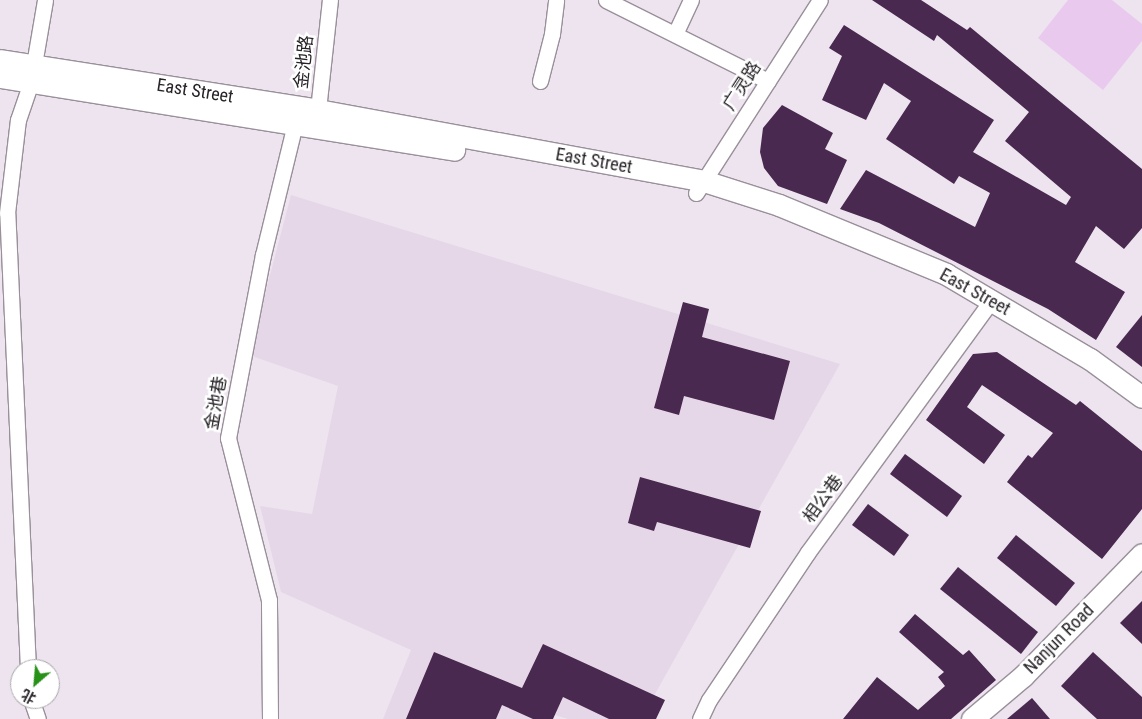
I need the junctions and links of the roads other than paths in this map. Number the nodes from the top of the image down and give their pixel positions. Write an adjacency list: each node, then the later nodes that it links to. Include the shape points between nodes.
1 (45, 0): 9 (street)
2 (330, 0): 13 (street, 金池路)
3 (556, 0): 11 (street, via 552,34)
4 (606, 0): 7 (street)
5 (691, 0): 7 (street)
6 (820, 0): 12 (street, 广灵路)
7 (675, 34): 12 (street)
8 (0, 60): 9 (main road, East Street)
9 (32, 73): 10 (main road, East Street); 13 (main road, East Street); 14 (main road, East Street); 20 (street, via 18,120 6,213)
10 (0, 77)
11 (540, 81)
12 (768, 81): 15 (street, 广灵路)
13 (317, 119): 14 (main road, East Street); 15 (main road, East Street, via 659,183)
14 (295, 124): 21 (street, 金池巷, via 263,255 228,438 268,600)
15 (700, 187): 16 (main road, East Street, via 801,224); 17 (main road, East Street, via 779,205 946,274 1090,359)
16 (986, 308): 18 (main road, East Street, via 1003,315); 22 (street, 相公巷, via 808,552 709,700)
17 (1142, 397)
18 (1142, 409)
19 (1142, 554): 23 (main road, Nanjun Road, via 1023,676)
20 (28, 659)
21 (270, 719)
22 (700, 719)
23 (972, 719)

